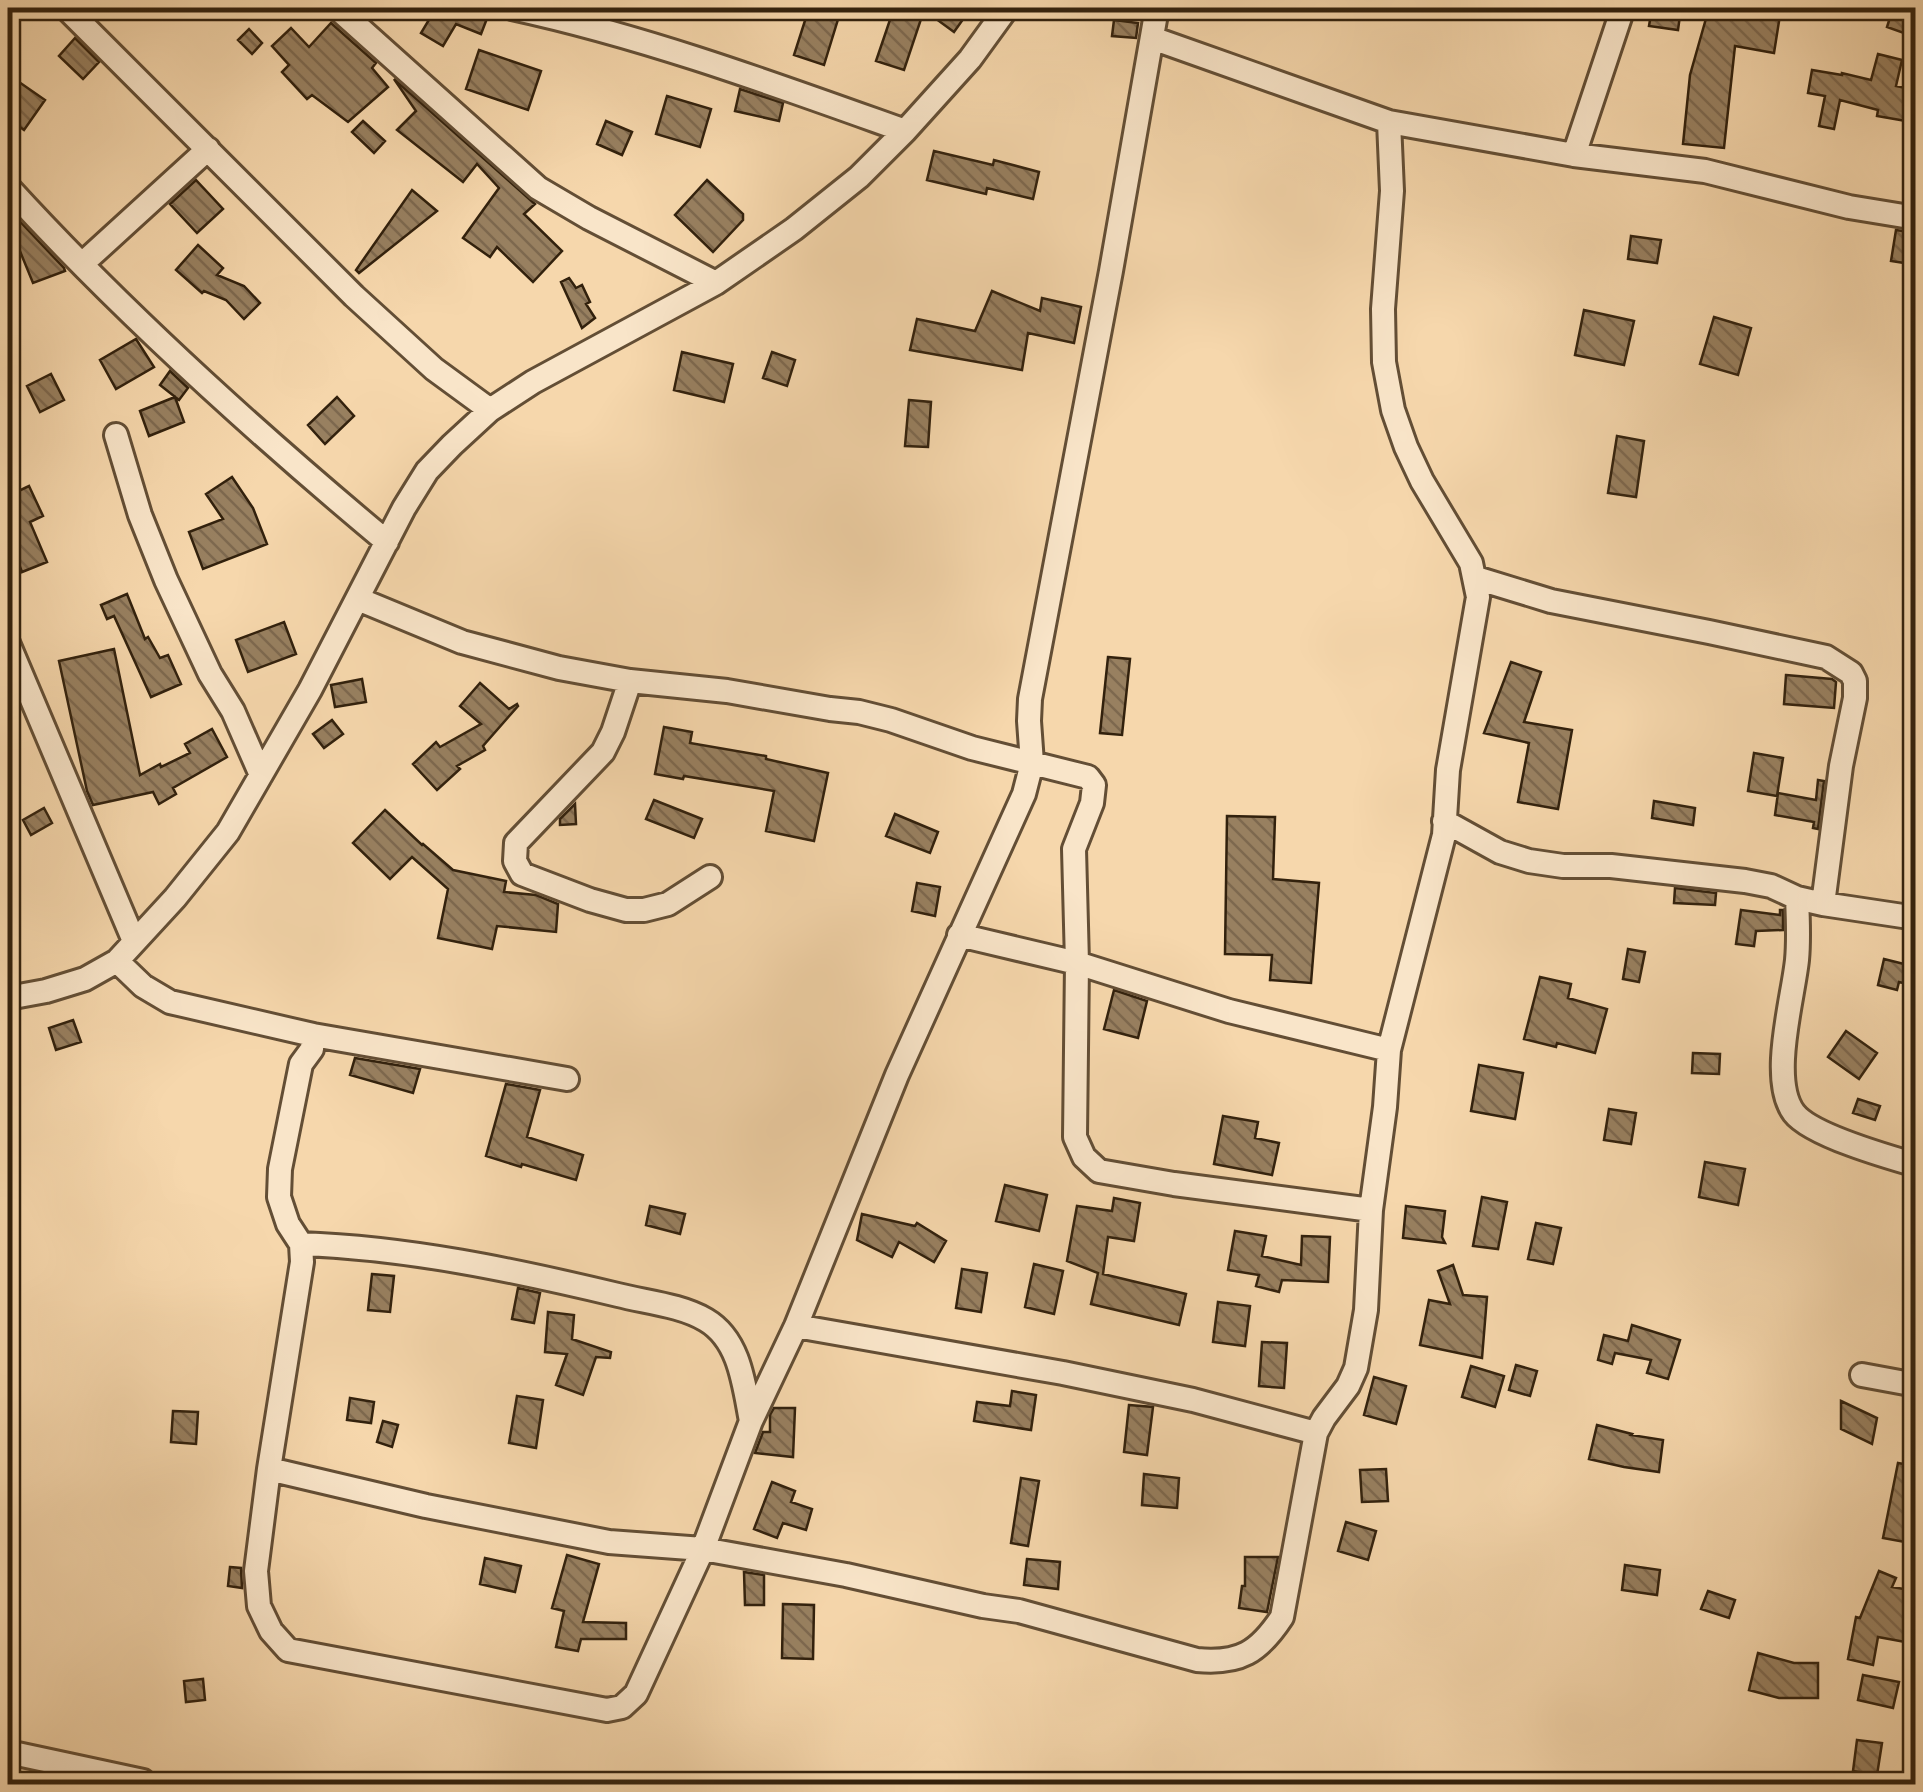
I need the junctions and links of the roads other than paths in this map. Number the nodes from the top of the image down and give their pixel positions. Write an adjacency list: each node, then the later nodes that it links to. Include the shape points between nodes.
1 (66, 8): 10 (street)
2 (336, 8): 15 (street, via 538,188)
3 (512, 8): 9 (street, via 736,70)
4 (1007, 8): 9 (street)
5 (1157, 8): 7 (street)
6 (1623, 8): 11 (street)
7 (1152, 38): 8 (street); 23 (street, via 1030,699)
8 (1389, 122): 11 (street); 19 (street, via 1392,191 1383,309 1393,410 1422,481)
9 (904, 132): 15 (street, via 859,177)
10 (208, 148): 14 (street); 16 (street, via 354,296)
11 (1574, 156): 13 (street, via 1705,171)
12 (8, 187): 14 (street)
13 (1916, 218)
14 (82, 264): 18 (street, via 272,444)
15 (716, 283): 16 (street)
16 (490, 410): 18 (street, via 427,472)
17 (116, 435): 24 (street, via 166,580)
18 (387, 542): 20 (street)
19 (1476, 578): 25 (street); 28 (street, via 1551,601 1826,658 1851,672 1855,698)
20 (358, 599): 22 (street, via 462,642); 24 (street)
21 (8, 643): 31 (street)
22 (630, 681): 23 (street, via 859,712); 26 (street, via 603,752 516,843 514,861 522,874 626,910 668,904)
23 (1032, 762): 30 (street, via 1024,794); 33 (street, via 1088,777 1094,785 1074,849)
24 (261, 775): 31 (street, via 228,832)
25 (1444, 822): 27 (street, via 1529,861 1745,881); 36 (street)
26 (710, 876)
27 (1797, 898): 28 (street); 38 (street, via 1797,965 1783,1058 1787,1099 1810,1127)
28 (1823, 904): 29 (street)
29 (1916, 918)
30 (959, 935): 33 (street); 41 (street)
31 (134, 941): 32 (street)
32 (116, 961): 34 (street, via 84,979); 35 (street, via 170,1002)
33 (1077, 963): 36 (street, via 1230,1011); 39 (street, via 1075,1137 1099,1171)
34 (8, 998)
35 (314, 1035): 37 (street); 40 (street, via 301,1064 280,1169 279,1198)
36 (1389, 1050): 39 (street)
37 (567, 1079)
38 (1916, 1165)
39 (1371, 1210): 45 (street, via 1356,1368)
40 (301, 1244): 44 (street, via 506,1269 707,1320 728,1340 741,1368); 46 (street)
41 (796, 1326): 44 (street); 45 (street, via 1081,1376)
42 (1862, 1375): 43 (street)
43 (1916, 1385)
44 (752, 1421): 47 (street)
45 (1316, 1433): 47 (street, via 1282,1617 1258,1648 1228,1660 1198,1660 1019,1611)
46 (269, 1469): 47 (street, via 610,1542); 47 (street, via 256,1571 260,1606 288,1650 607,1710 636,1694)
47 (702, 1549)
48 (8, 1752): 49 (street)
49 (143, 1781)

